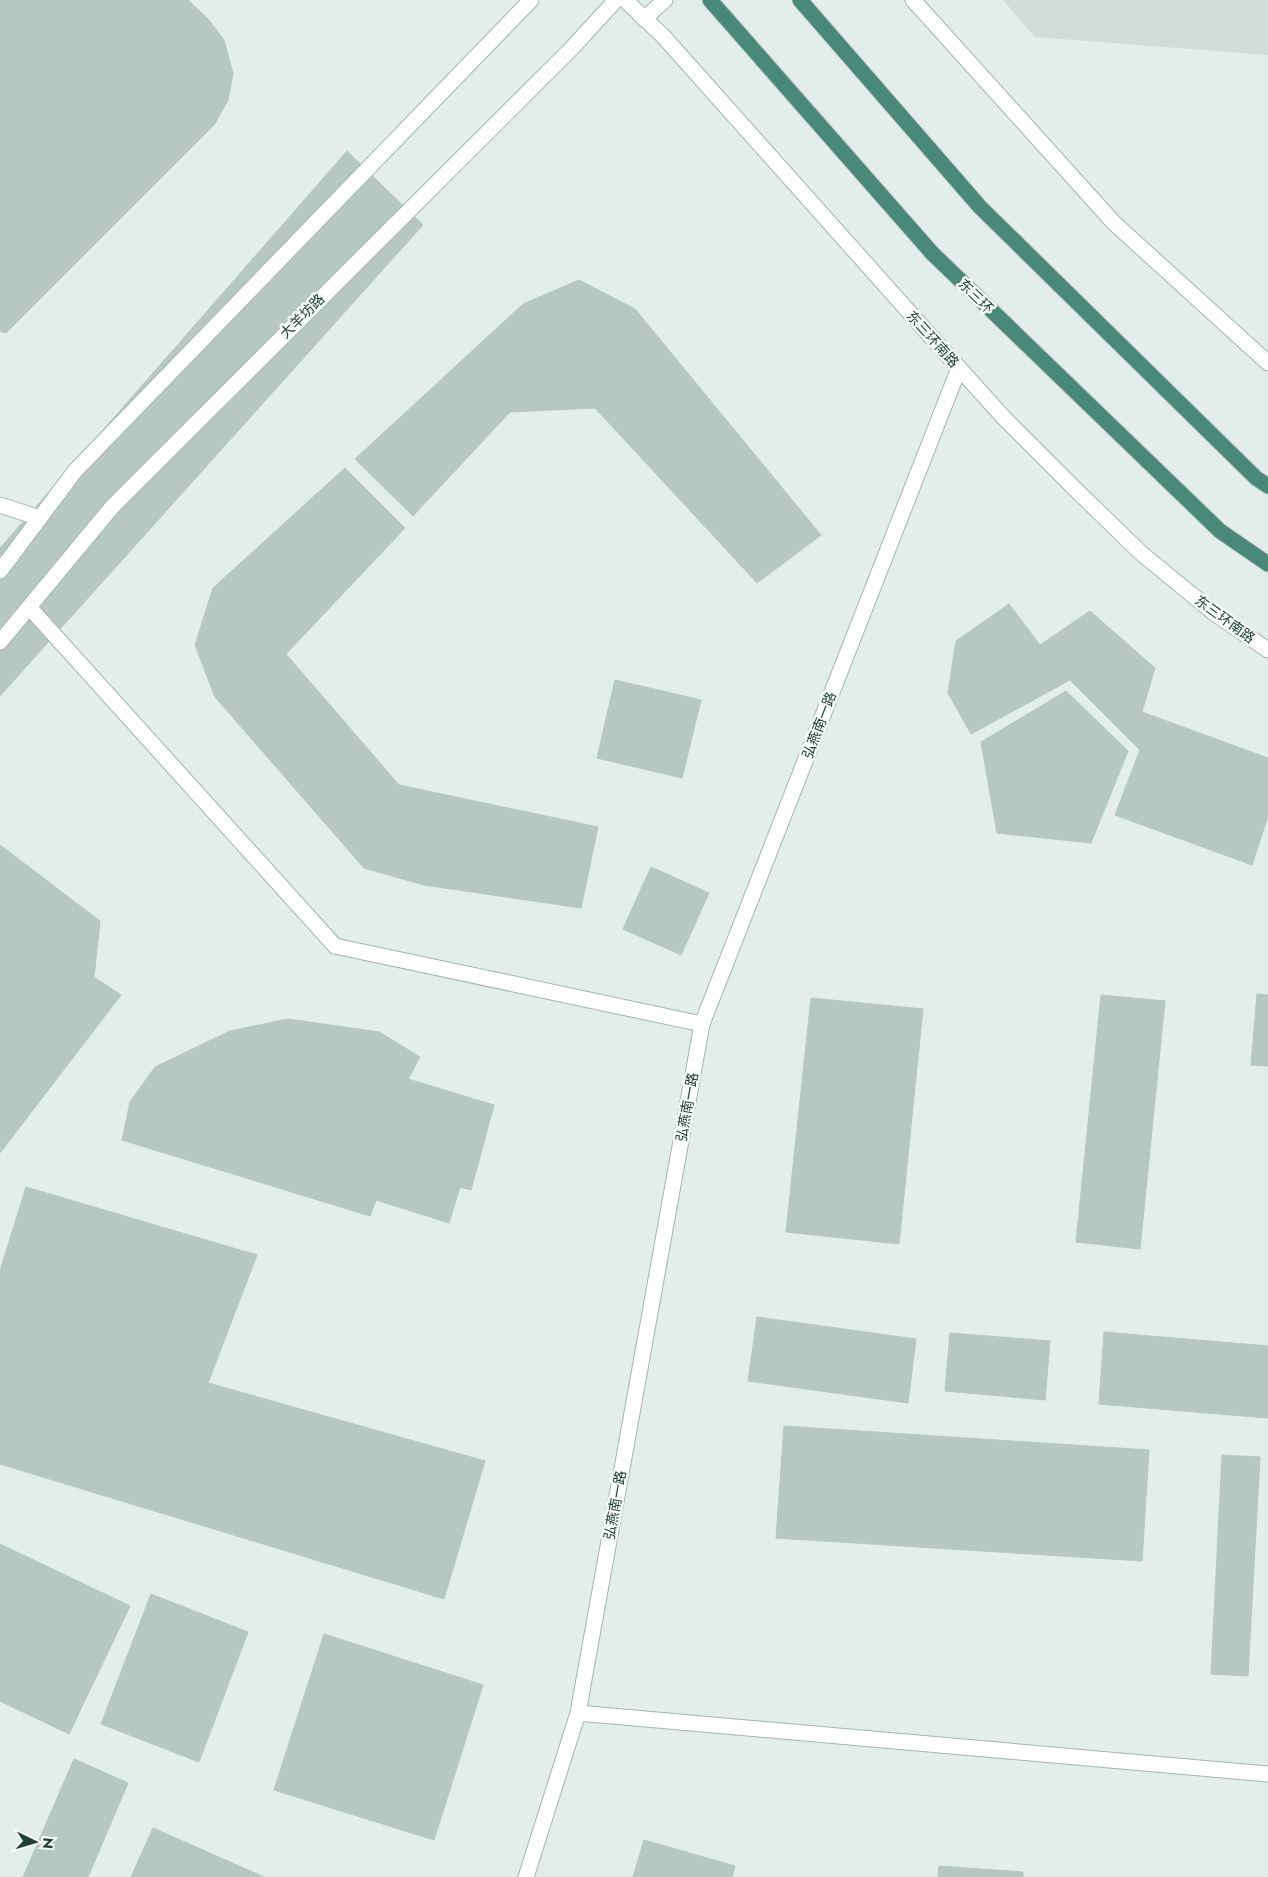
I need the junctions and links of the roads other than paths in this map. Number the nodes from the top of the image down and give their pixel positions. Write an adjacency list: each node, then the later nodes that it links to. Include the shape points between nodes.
1 (530, 0): 13 (street, via 75,471)
2 (616, 0): 16 (street, 大羊坊路, via 572,48 112,507)
3 (625, 0): 8 (street, 东三环南路)
4 (665, 0): 8 (street)
5 (710, 0): 14 (highway, 东三环, via 932,253 1220,531)
6 (800, 0): 11 (highway, via 980,207 1256,478)
7 (913, 0): 9 (street, via 1114,223)
8 (644, 19): 10 (street, 东三环南路, via 663,36)
9 (1268, 363)
10 (959, 368): 18 (street, 东三环南路, via 1141,553 1214,613); 19 (street, 弘燕南一路)
11 (1268, 486)
12 (0, 505): 13 (street)
13 (40, 518): 15 (street)
14 (1268, 564)
15 (0, 571)
16 (29, 607): 17 (street, 大羊坊路); 19 (street, via 334,946)
17 (0, 642)
18 (1268, 650)
19 (702, 1024): 20 (street, 弘燕南一路)
20 (578, 1713): 21 (street); 22 (street, 弘燕南一路)
21 (1268, 1774)
22 (526, 1877)

